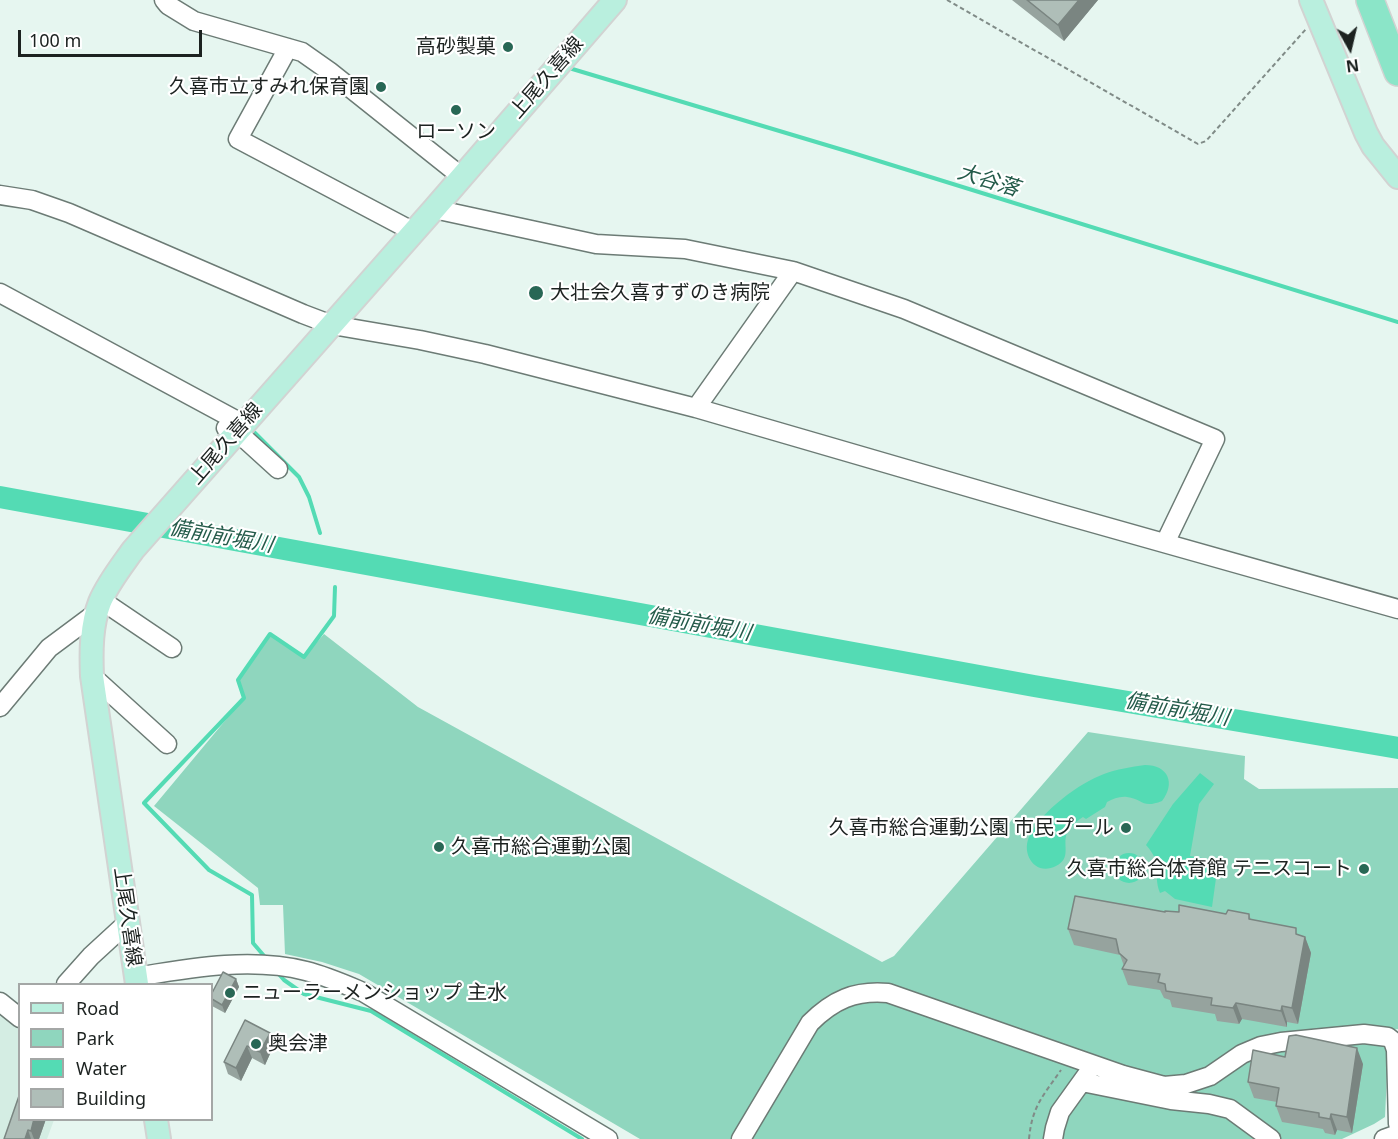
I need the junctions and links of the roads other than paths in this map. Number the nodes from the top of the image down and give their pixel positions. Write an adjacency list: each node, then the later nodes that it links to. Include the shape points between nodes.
1 (164, 0): 5 (street, via 194,21)
2 (615, 0): 7 (main road, 上尾久喜線)
3 (1370, 0): 6 (highway)
4 (1314, 10): 8 (main road, via 1366,134)
5 (288, 48): 7 (street, via 302,52 329,71); 11 (street, via 238,139)
6 (1398, 72)
7 (462, 177): 10 (main road, 上尾久喜線)
8 (1398, 177)
9 (0, 195): 14 (street, via 32,200 69,213)
10 (434, 210): 11 (main road, 上尾久喜線); 12 (street, via 596,244 685,249)
11 (414, 232): 14 (main road, 上尾久喜線)
12 (788, 269): 16 (street); 19 (street, via 904,309 1215,439)
13 (0, 293): 17 (street)
14 (332, 325): 16 (street, via 485,354); 17 (main road, 上尾久喜線)
15 (174, 400): 17 (street)
16 (692, 407): 19 (street)
17 (239, 429): 18 (street); 20 (main road, 上尾久喜線, via 133,550)
18 (278, 469)
19 (1165, 543): 21 (street)
20 (98, 607): 22 (street); 23 (main road, 上尾久喜線); 24 (street, via 49,648)
21 (1398, 609)
22 (172, 648)
23 (92, 676): 25 (street); 26 (main road, 上尾久喜線)
24 (0, 707)
25 (167, 744)
26 (128, 922): 27 (main road, 上尾久喜線); 28 (street)
27 (136, 981): 35 (street, via 185,969 265,965 332,979 363,992)
28 (67, 983)
29 (0, 1002): 30 (street)
30 (18, 1016)
31 (1092, 1063): 32 (street); 33 (street, via 1164,1086 1210,1076 1261,1046 1364,1034 1389,1037 1396,1050); 36 (street, via 888,993 856,994 835,1002 810,1023)
32 (1082, 1082): 37 (street, via 1060,1112); 38 (street, via 1230,1109)
33 (1398, 1124)
34 (1398, 1134): 39 (street)
35 (608, 1139)
36 (741, 1139)
37 (1053, 1139)
38 (1271, 1139)
39 (1384, 1139)

